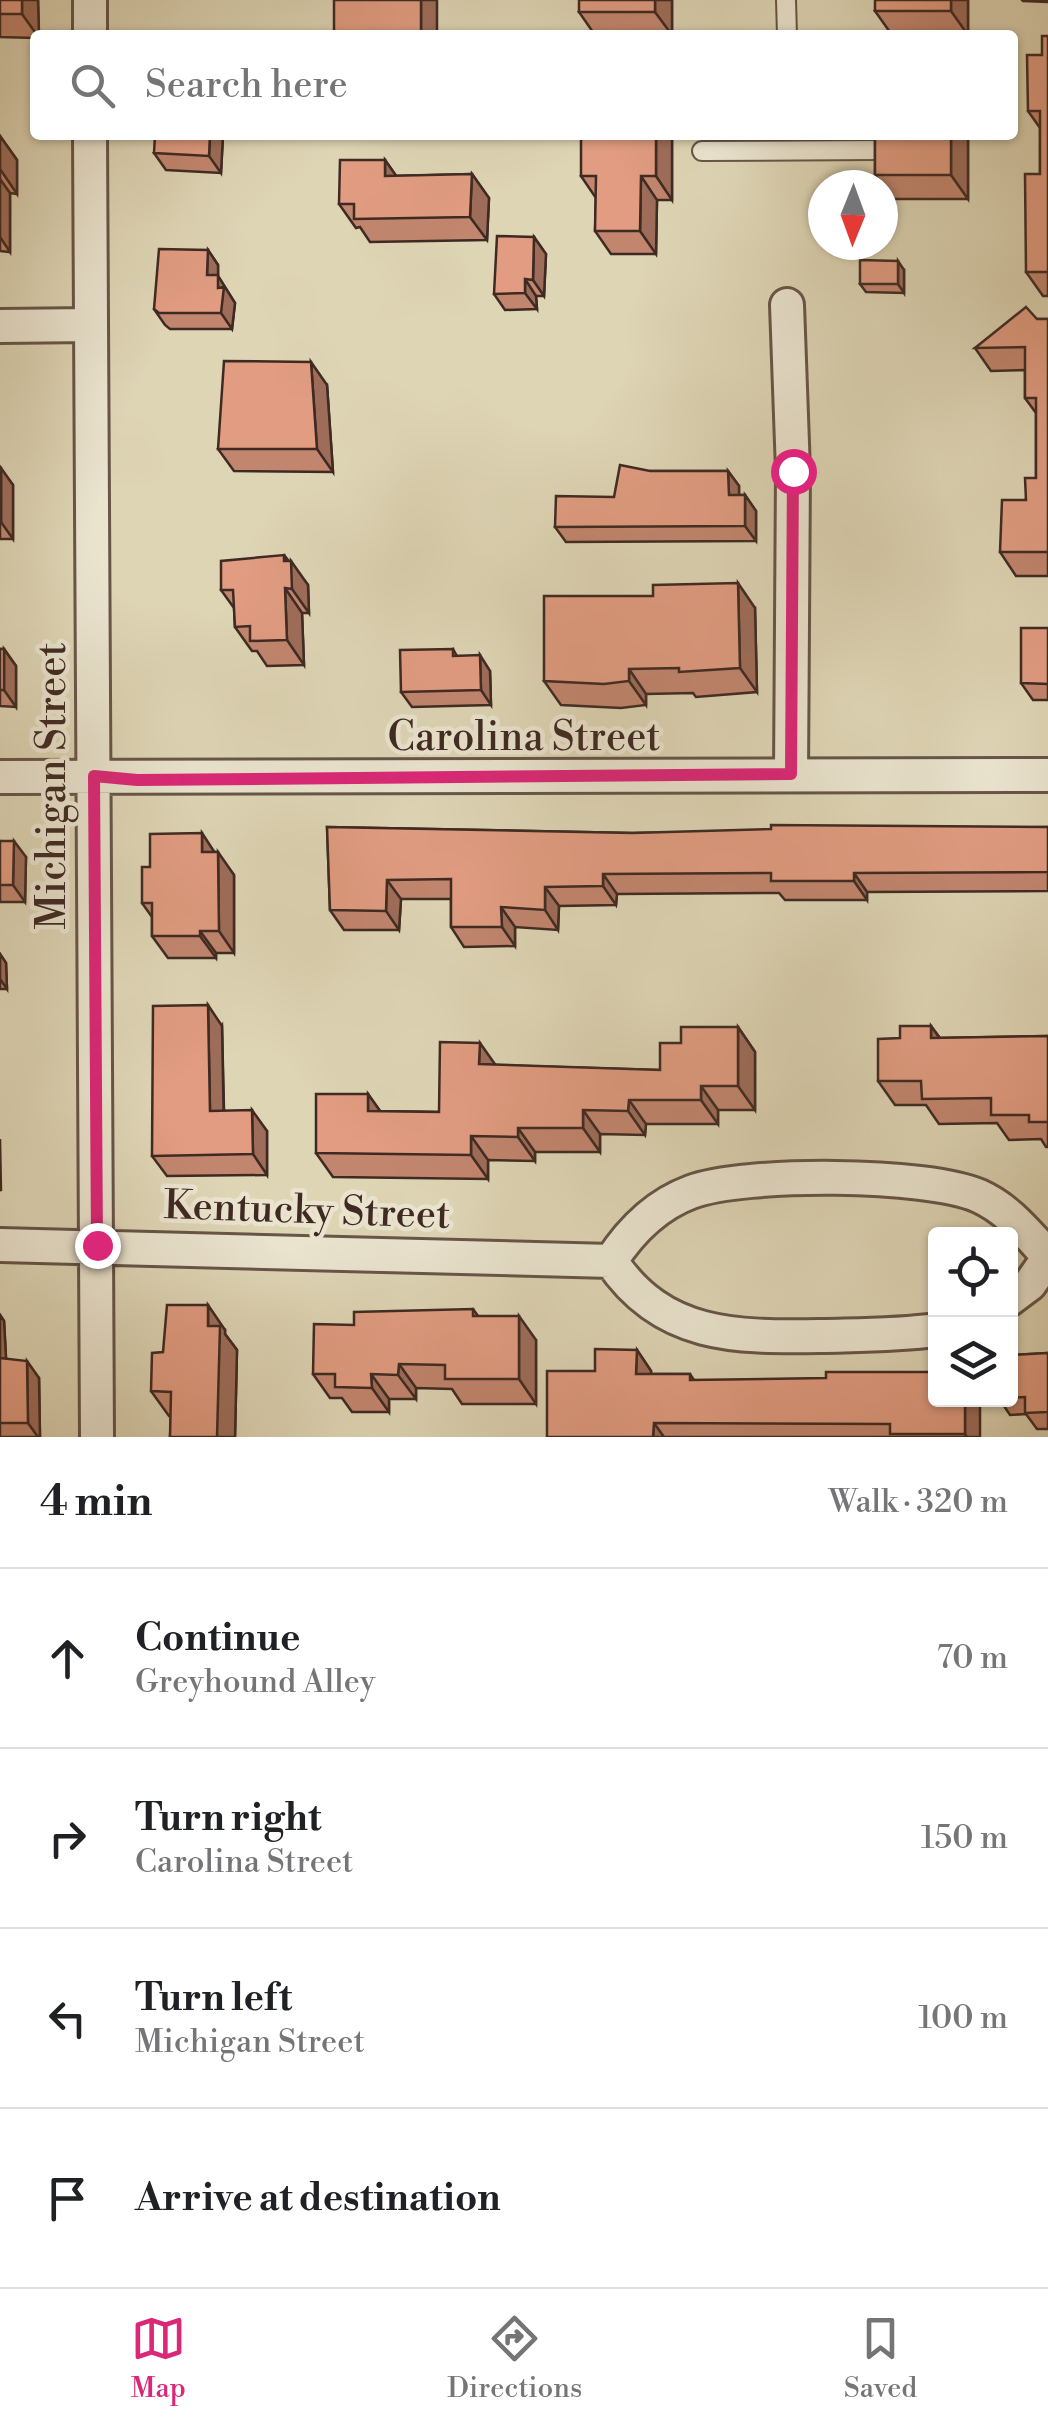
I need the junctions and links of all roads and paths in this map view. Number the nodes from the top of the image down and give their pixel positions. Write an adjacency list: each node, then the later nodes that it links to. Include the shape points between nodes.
1 (90, 0): 3 (street)
2 (786, 0): 4 (lane)
3 (90, 30)
4 (787, 30)
5 (90, 140): 10 (street, Michigan Street)
6 (788, 143): 7 (lane); 8 (lane)
7 (702, 150)
8 (877, 150)
9 (787, 305): 12 (street)
10 (91, 325): 11 (street); 14 (street, Michigan Street)
11 (0, 326)
12 (791, 774): 13 (street, Carolina Street); 14 (street, Carolina Street)
13 (1048, 775)
14 (94, 776): 15 (street, Carolina Street); 17 (street, Michigan Street)
15 (0, 777)
16 (0, 1245): 17 (street, Kentucky Street)
17 (97, 1245): 19 (street, Kentucky Street); 22 (street, Michigan Street)
18 (1048, 1257): 19 (street, via 1007,1212 978,1195 907,1181 837,1180 724,1183 689,1193 630,1232); 20 (street)
19 (611, 1260): 21 (street, via 630,1290 657,1309 718,1332 754,1337)
20 (1018, 1294)
21 (928, 1330)
22 (97, 1437)

